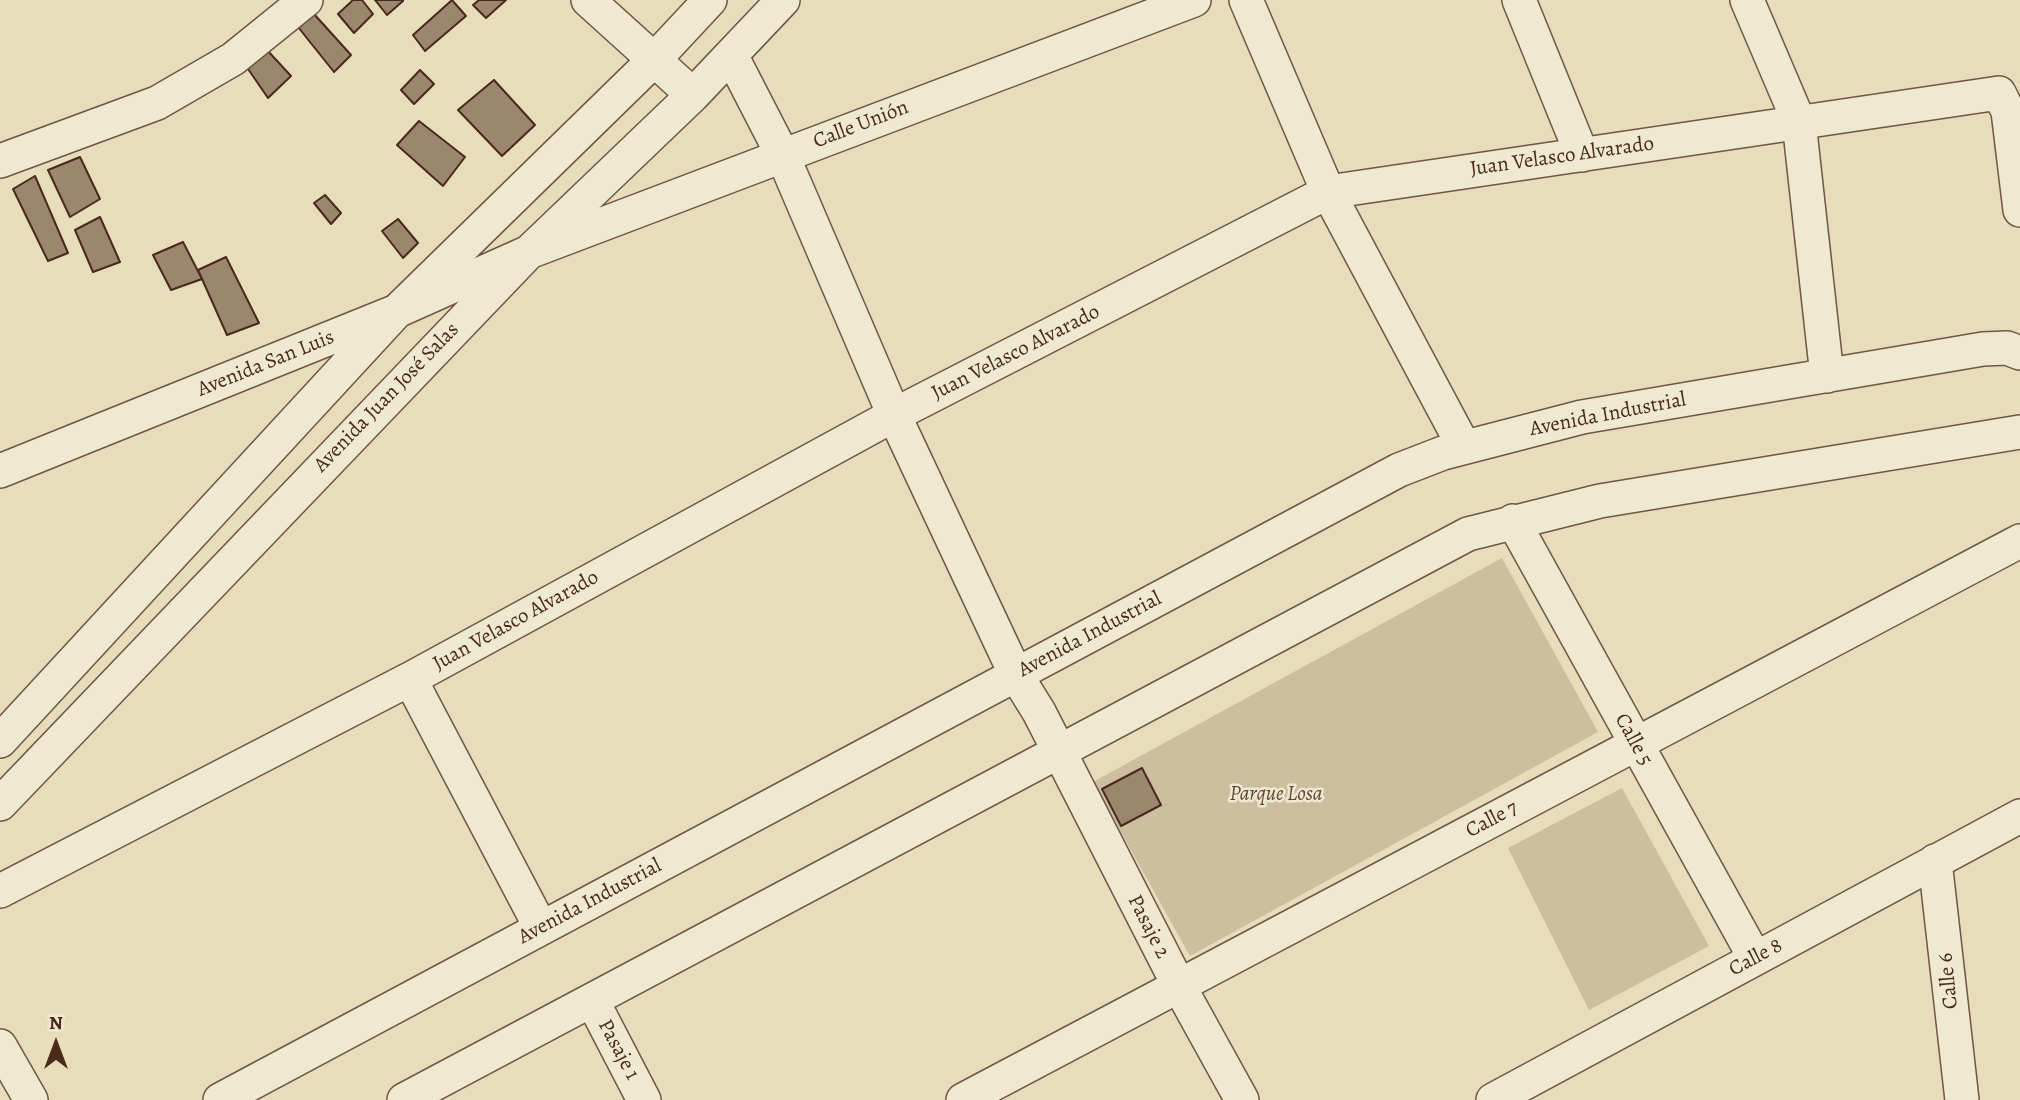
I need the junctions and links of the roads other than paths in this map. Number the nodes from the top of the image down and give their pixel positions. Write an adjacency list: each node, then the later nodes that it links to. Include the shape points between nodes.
1 (306, 0): 15 (street, via 233,59 158,103)
2 (588, 0): 10 (street)
3 (710, 0): 10 (street)
4 (783, 0): 9 (street, Avenida Juan José Salas)
5 (1194, 0): 13 (street, Calle Unión)
6 (1246, 0): 16 (street)
7 (1519, 0): 14 (street)
8 (1747, 0): 12 (street)
9 (731, 55): 11 (street, Avenida Juan José Salas); 13 (street, Pasaje 2)
10 (654, 60): 11 (street); 19 (street)
11 (693, 95): 18 (street, Avenida Juan José Salas)
12 (1799, 122): 14 (street, Juan Velasco Alvarado); 17 (street, Juan Velasco Alvarado, via 1999,93 2008,111); 21 (street)
13 (782, 154): 18 (street, Calle Unión); 22 (street, Pasaje 2)
14 (1582, 155): 16 (street, Juan Velasco Alvarado)
15 (0, 161)
16 (1328, 192): 22 (street, Juan Velasco Alvarado); 24 (street)
17 (2020, 211)
18 (529, 252): 19 (street, Avenida San Luis); 29 (street, Avenida Juan José Salas)
19 (397, 311): 25 (street, Avenida San Luis); 28 (street)
20 (2020, 354): 21 (street, Avenida Industrial, via 2007,348 1983,349)
21 (1827, 376): 24 (street, Avenida Industrial, via 1560,422)
22 (894, 415): 30 (street, Pasaje 2); 31 (street, Juan Velasco Alvarado)
23 (2020, 432): 26 (street)
24 (1464, 447): 30 (street, Avenida Industrial, via 1399,470)
25 (0, 471)
26 (1513, 521): 33 (street, Calle 5); 34 (street, via 1468,534)
27 (2020, 541): 33 (street, Calle 7)
28 (134, 594): 29 (street); 32 (street)
29 (170, 624): 35 (street, Avenida Juan José Salas)
30 (1016, 675): 34 (street, Pasaje 2); 39 (street, Avenida Industrial)
31 (410, 679): 38 (street, Juan Velasco Alvarado); 39 (street)
32 (0, 741)
33 (1635, 744): 40 (street, Calle 5); 41 (street, Calle 7)
34 (1059, 751): 41 (street, Pasaje 2); 42 (street)
35 (0, 804)
36 (2020, 816): 37 (street, Calle 8)
37 (1935, 861): 40 (street, Calle 8); 51 (street, Calle 6)
38 (0, 891)
39 (541, 928): 45 (street, Avenida Industrial)
40 (1755, 958): 50 (street, Calle 8)
41 (1179, 986): 48 (street, Calle 7); 49 (street, Pasaje 2)
42 (592, 1000): 46 (street); 47 (street, Pasaje 1)
43 (0, 1046): 44 (street)
44 (31, 1100)
45 (220, 1100)
46 (404, 1100)
47 (644, 1100)
48 (963, 1100)
49 (1242, 1100)
50 (1493, 1100)
51 (1962, 1100)

